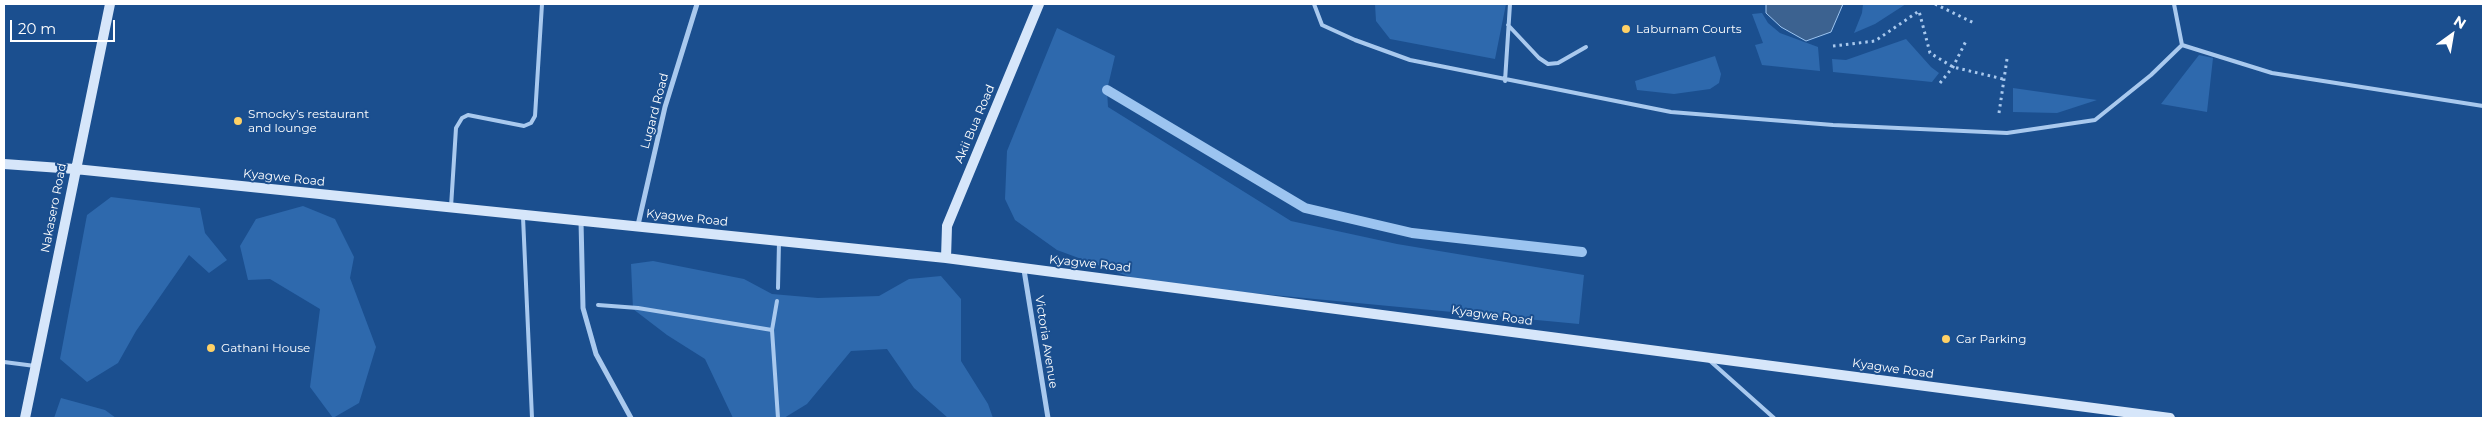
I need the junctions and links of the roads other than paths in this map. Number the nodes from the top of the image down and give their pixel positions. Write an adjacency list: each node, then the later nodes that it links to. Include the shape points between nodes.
1 (110, 4): 14 (street, Nakasero Road)
2 (542, 4): 15 (lane, via 535,116 524,126 468,115 462,118 456,128)
3 (697, 4): 18 (street, Lugard Road, via 665,107)
4 (1039, 4): 20 (street, Akii Bua Road, via 947,226)
5 (1314, 4): 11 (lane, via 1322,25 1355,40 1410,60)
6 (1510, 4): 8 (lane)
7 (2174, 4): 9 (lane)
8 (1508, 25): 10 (lane, via 1548,64 1558,63); 11 (lane)
9 (2182, 45): 11 (lane, via 2096,120 2007,133 1833,125 1671,112); 12 (lane, via 2272,73)
10 (1586, 47)
11 (1504, 81)
12 (2483, 106)
13 (4, 164): 14 (street, Kyagwe Road)
14 (75, 169): 15 (street, Kyagwe Road); 28 (street, Nakasero Road)
15 (451, 207): 16 (street, Kyagwe Road)
16 (523, 215): 17 (street, Kyagwe Road); 30 (lane)
17 (581, 220): 18 (street, Kyagwe Road); 31 (street, via 583,308 596,354)
18 (638, 225): 19 (street, Kyagwe Road)
19 (780, 240): 20 (street, Kyagwe Road); 22 (lane)
20 (946, 258): 21 (street, Kyagwe Road)
21 (1024, 270): 26 (street, Kyagwe Road, via 1146,283); 33 (street, Victoria Avenue)
22 (778, 288)
23 (776, 301): 25 (lane)
24 (598, 305): 25 (lane, via 638,308)
25 (772, 330): 32 (lane)
26 (1705, 357): 34 (lane); 35 (street, Kyagwe Road)
27 (4, 362): 28 (lane)
28 (35, 366): 29 (street, Nakasero Road)
29 (25, 418)
30 (532, 418)
31 (631, 418)
32 (778, 418)
33 (1048, 418)
34 (1774, 418)
35 (2170, 418)

